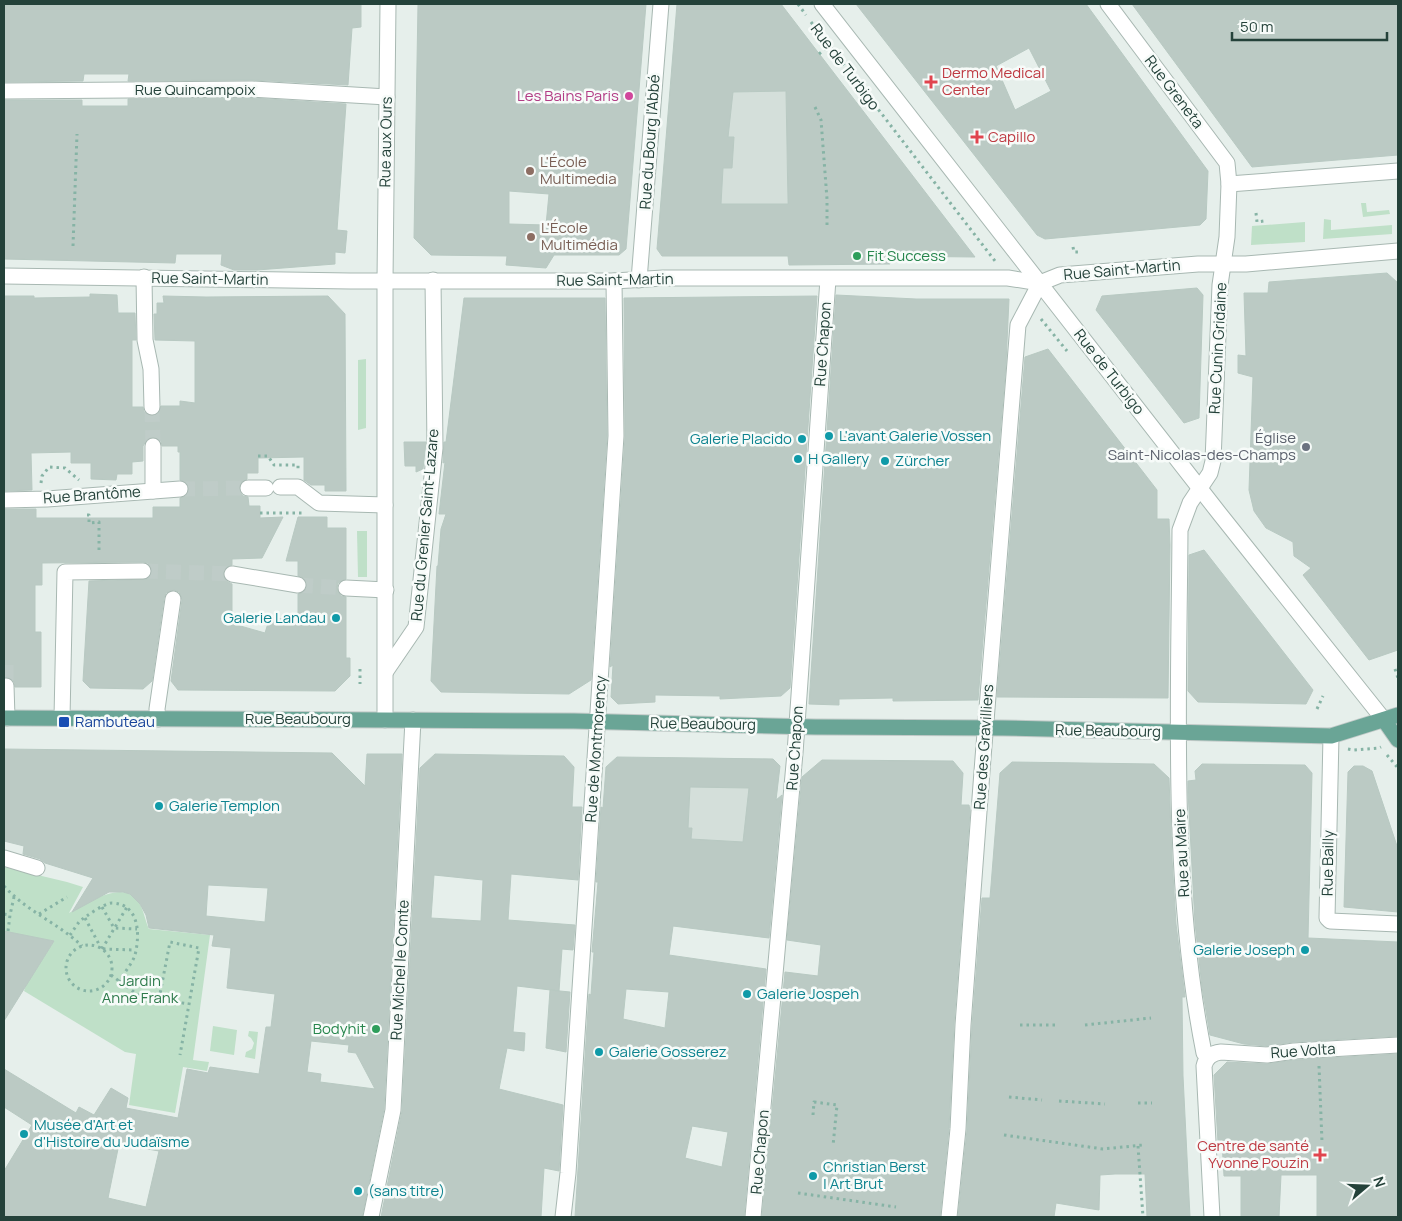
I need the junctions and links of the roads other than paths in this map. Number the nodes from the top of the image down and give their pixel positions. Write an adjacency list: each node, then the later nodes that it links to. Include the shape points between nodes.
1 (388, 4): 6 (street, Rue aux Ours)
2 (661, 4): 16 (street, Rue du Bourg l'Abbé)
3 (822, 4): 18 (street, Rue de Turbigo)
4 (1108, 4): 8 (street, Rue Greneta, via 1227,163)
5 (4, 91): 6 (street, Rue Quincampoix, via 252,89)
6 (387, 97): 14 (street, Rue aux Ours)
7 (1398, 171): 8 (street)
8 (1229, 184): 10 (street)
9 (1398, 251): 10 (street, Rue Saint-Martin)
10 (1223, 264): 18 (street, Rue Saint-Martin, via 1060,275); 22 (street, Rue Cunin Gridaine, via 1213,461 1210,473)
11 (4, 276): 12 (street, Rue Saint-Martin)
12 (144, 277): 14 (street, Rue Saint-Martin); 19 (street, via 145,340 151,369)
13 (828, 279): 16 (street, Rue Saint-Martin); 18 (street, Rue Saint-Martin, via 1008,278); 42 (street, Rue Chapon)
14 (385, 280): 15 (street, Rue Saint-Martin); 26 (street, Rue du Grenier Saint-Lazare)
15 (434, 280): 17 (street, Rue Saint-Martin); 33 (street, Rue du Grenier Saint-Lazare, via 435,448 416,627)
16 (639, 280): 17 (street, Rue Saint-Martin)
17 (614, 281): 41 (street, Rue de Montmorency, via 616,436)
18 (1040, 283): 22 (street, Rue de Turbigo); 43 (street, Rue des Gravilliers, via 1018,325)
19 (152, 406)
20 (153, 446): 24 (street)
21 (248, 488): 26 (street, via 298,487 319,503)
22 (1200, 488): 35 (street, Rue de Turbigo); 44 (street, Rue au Maire, via 1190,503 1180,530)
23 (180, 489): 24 (street, Rue Brantôme)
24 (153, 491): 25 (street, Rue Brantôme)
25 (4, 500)
26 (385, 505): 31 (street, Rue du Grenier Saint-Lazare)
27 (143, 571): 37 (street, via 65,572)
28 (232, 574): 29 (street)
29 (298, 585)
30 (346, 592): 31 (street)
31 (386, 593): 33 (street, Rue du Grenier Saint-Lazare)
32 (173, 599): 38 (street)
33 (386, 671): 39 (street, Rue du Grenier Saint-Lazare)
34 (6, 686): 36 (street)
35 (1391, 717): 45 (main road, Rue Beaubourg); 46 (main road, Rue de Turbigo)
36 (5, 718): 37 (main road, Rue Beaubourg)
37 (62, 718): 38 (main road, Rue Beaubourg)
38 (158, 719): 39 (main road, Rue Beaubourg)
39 (385, 720): 40 (main road, Rue Beaubourg)
40 (413, 720): 41 (main road, Rue Beaubourg); 52 (street, Rue Michel le Comte, via 393,1110)
41 (598, 722): 42 (main road, Rue Beaubourg); 53 (street, Rue de Montmorency)
42 (796, 726): 43 (main road, Rue Beaubourg); 54 (street, Rue Chapon)
43 (985, 729): 44 (main road, Rue Beaubourg); 55 (street, Rue des Gravilliers, via 958,1129)
44 (1179, 732): 45 (main road, Rue Beaubourg); 51 (street, Rue au Maire, via 1179,799 1188,943 1196,1013 1204,1053)
45 (1331, 736): 49 (street, Rue Bailly, via 1327,918 1330,921)
46 (1398, 740)
47 (4, 858): 48 (street)
48 (37, 868)
49 (1398, 924)
50 (1398, 1045): 51 (street, Rue Volta, via 1267,1055 1215,1052)
51 (1208, 1057): 56 (street, Rue au Maire, via 1204,1066)
52 (371, 1217)
53 (563, 1217)
54 (754, 1217)
55 (949, 1217)
56 (1212, 1217)

